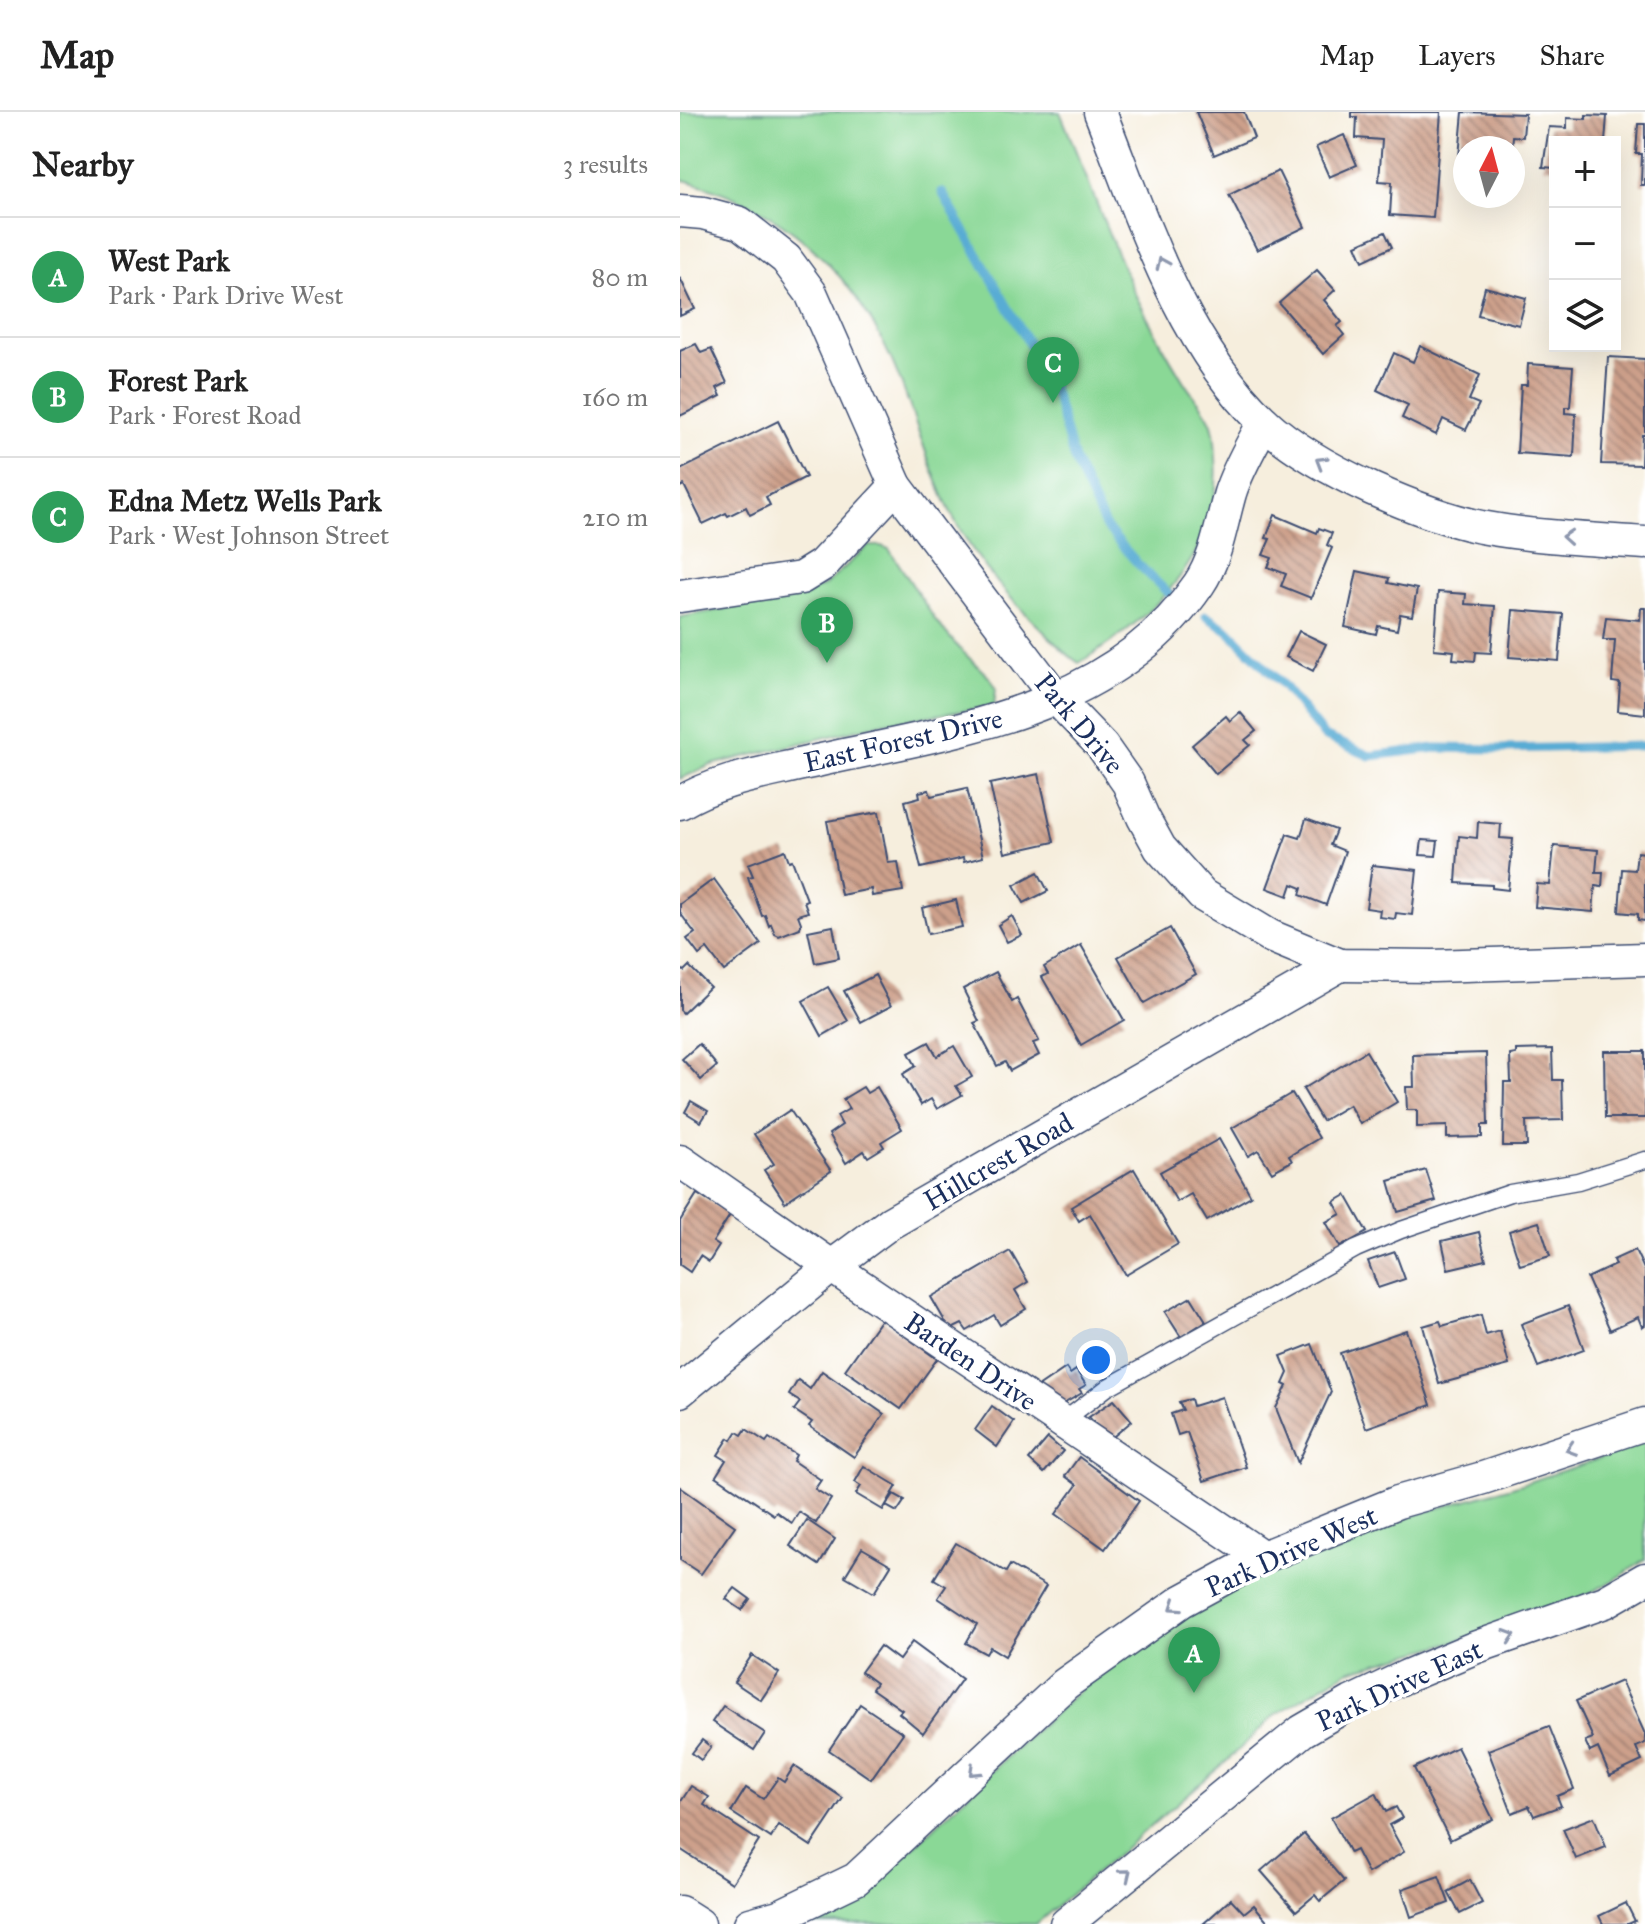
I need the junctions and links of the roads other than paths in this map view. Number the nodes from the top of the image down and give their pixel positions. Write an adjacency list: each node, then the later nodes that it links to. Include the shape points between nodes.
1 (1100, 112): 3 (street, one-way to 1, via 1198,336)
2 (680, 211): 4 (street, Park Drive, via 740,223 786,259 811,293)
3 (1264, 422): 5 (street, one-way to 3, via 1524,533 1449,519 1349,478); 7 (street, East Forest Drive, via 1238,471 1213,559 1198,586 1154,639 1124,662)
4 (896, 486): 6 (street, via 822,565 801,578); 7 (street, Park Drive)
5 (1645, 543)
6 (680, 596)
7 (1056, 698): 8 (street, East Forest Drive, via 953,734 742,778); 10 (street, Park Drive, via 1102,746 1128,783 1160,848 1202,895 1270,936)
8 (680, 803)
9 (1645, 959): 10 (street, Park Drive)
10 (1340, 965): 13 (street, Hillcrest Road, via 890,1223)
11 (1645, 1160): 15 (lane, via 1578,1181 1510,1193 1356,1249 1108,1387)
12 (680, 1161): 13 (street, Barden Drive)
13 (832, 1266): 14 (street, Hillcrest Road); 15 (street, Barden Drive)
14 (680, 1391)
15 (1062, 1422): 17 (street, Barden Drive)
16 (1645, 1424): 17 (street, Park Drive West, one-way to 17, via 1398,1502)
17 (1263, 1557): 21 (street, Park Drive West, one-way to 21, via 1182,1601 1065,1684 856,1879)
18 (1645, 1579): 22 (street, Park Drive East, one-way to 18, via 1302,1731 1407,1676 1605,1602)
19 (680, 1912): 20 (street)
20 (699, 1924)
21 (750, 1924)
22 (1066, 1924)

